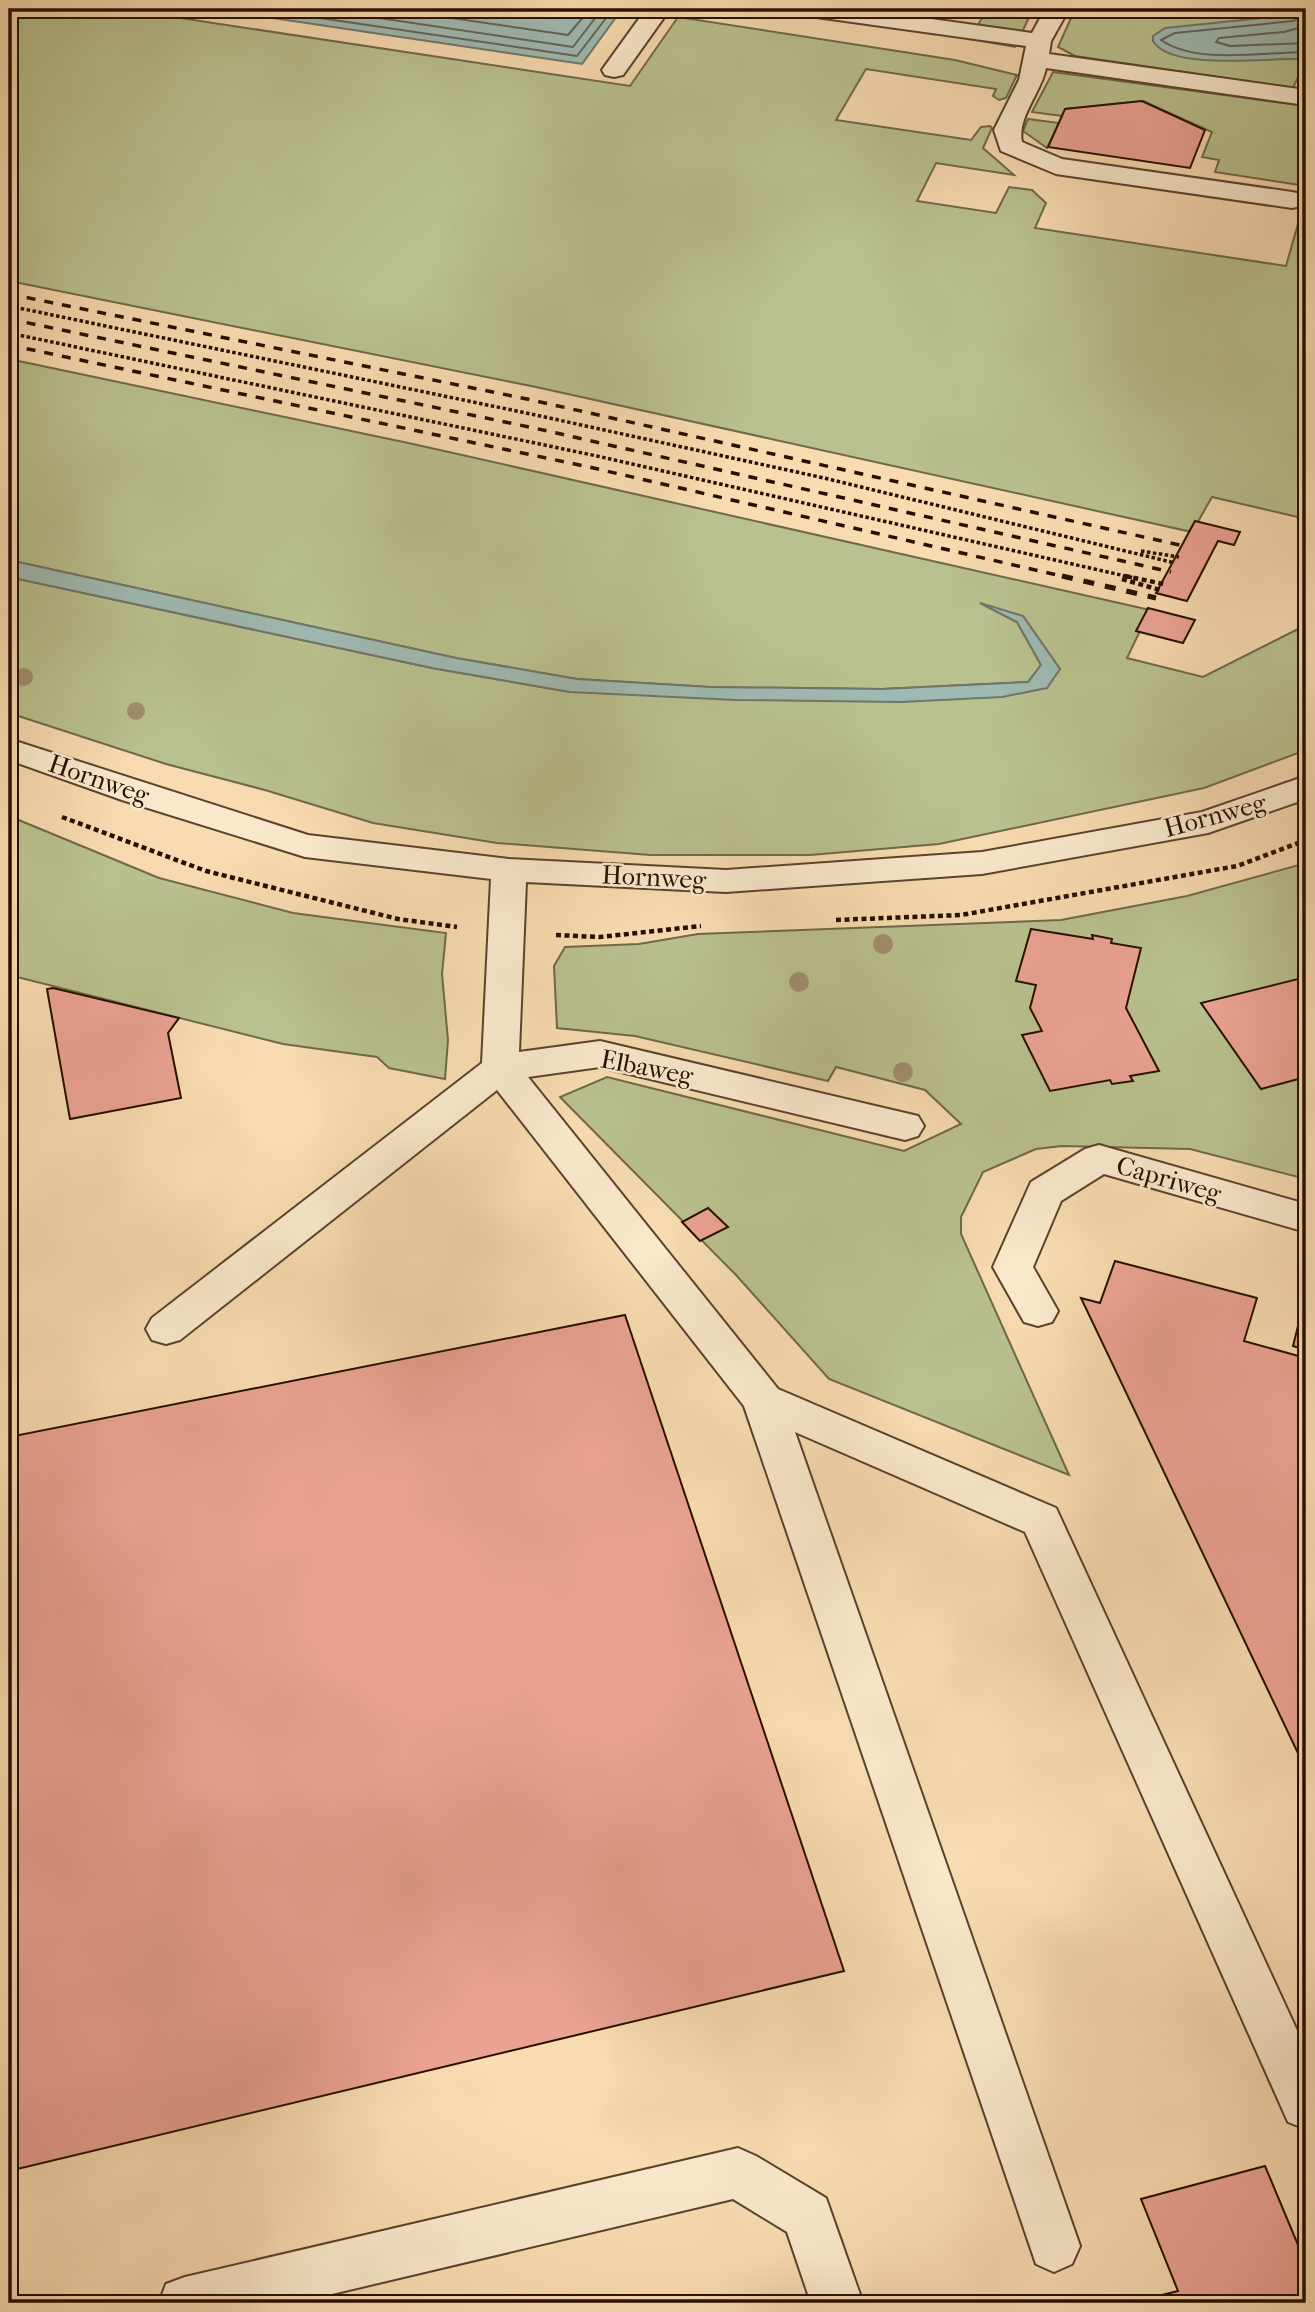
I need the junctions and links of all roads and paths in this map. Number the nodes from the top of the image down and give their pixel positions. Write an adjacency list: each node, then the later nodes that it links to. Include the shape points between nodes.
1 (658, 9): 5 (street)
2 (809, 9): 4 (street)
3 (1057, 9): 4 (street)
4 (1037, 50): 6 (street); 7 (street, via 1031,80 1007,130 1010,146 1056,166)
5 (614, 71)
6 (1306, 97)
7 (1292, 200)
8 (9, 306): 10 (path, via 531,414)
9 (9, 332): 13 (path, via 611,459)
10 (1112, 546): 11 (path); 12 (path)
11 (1179, 557)
12 (1175, 563)
13 (1097, 571): 14 (path); 15 (path)
14 (1164, 584)
15 (1160, 590)
16 (9, 748): 18 (street, Hornweg, via 305,846)
17 (1306, 787): 18 (street, Hornweg, via 1208,822 982,863 726,881)
18 (509, 870): 19 (street)
19 (500, 1068): 20 (street, Elbaweg, via 600,1054); 23 (street); 24 (street)
20 (905, 1126)
21 (1306, 1218): 22 (street, Capriweg, via 1099,1159 1045,1192 1013,1267)
22 (1038, 1311)
23 (166, 1329)
24 (763, 1400): 25 (street, via 1041,1520); 26 (street)
25 (1306, 2105)
26 (1054, 2246)
27 (185, 2303): 28 (street, via 738,2173 808,2216)
28 (838, 2303)

